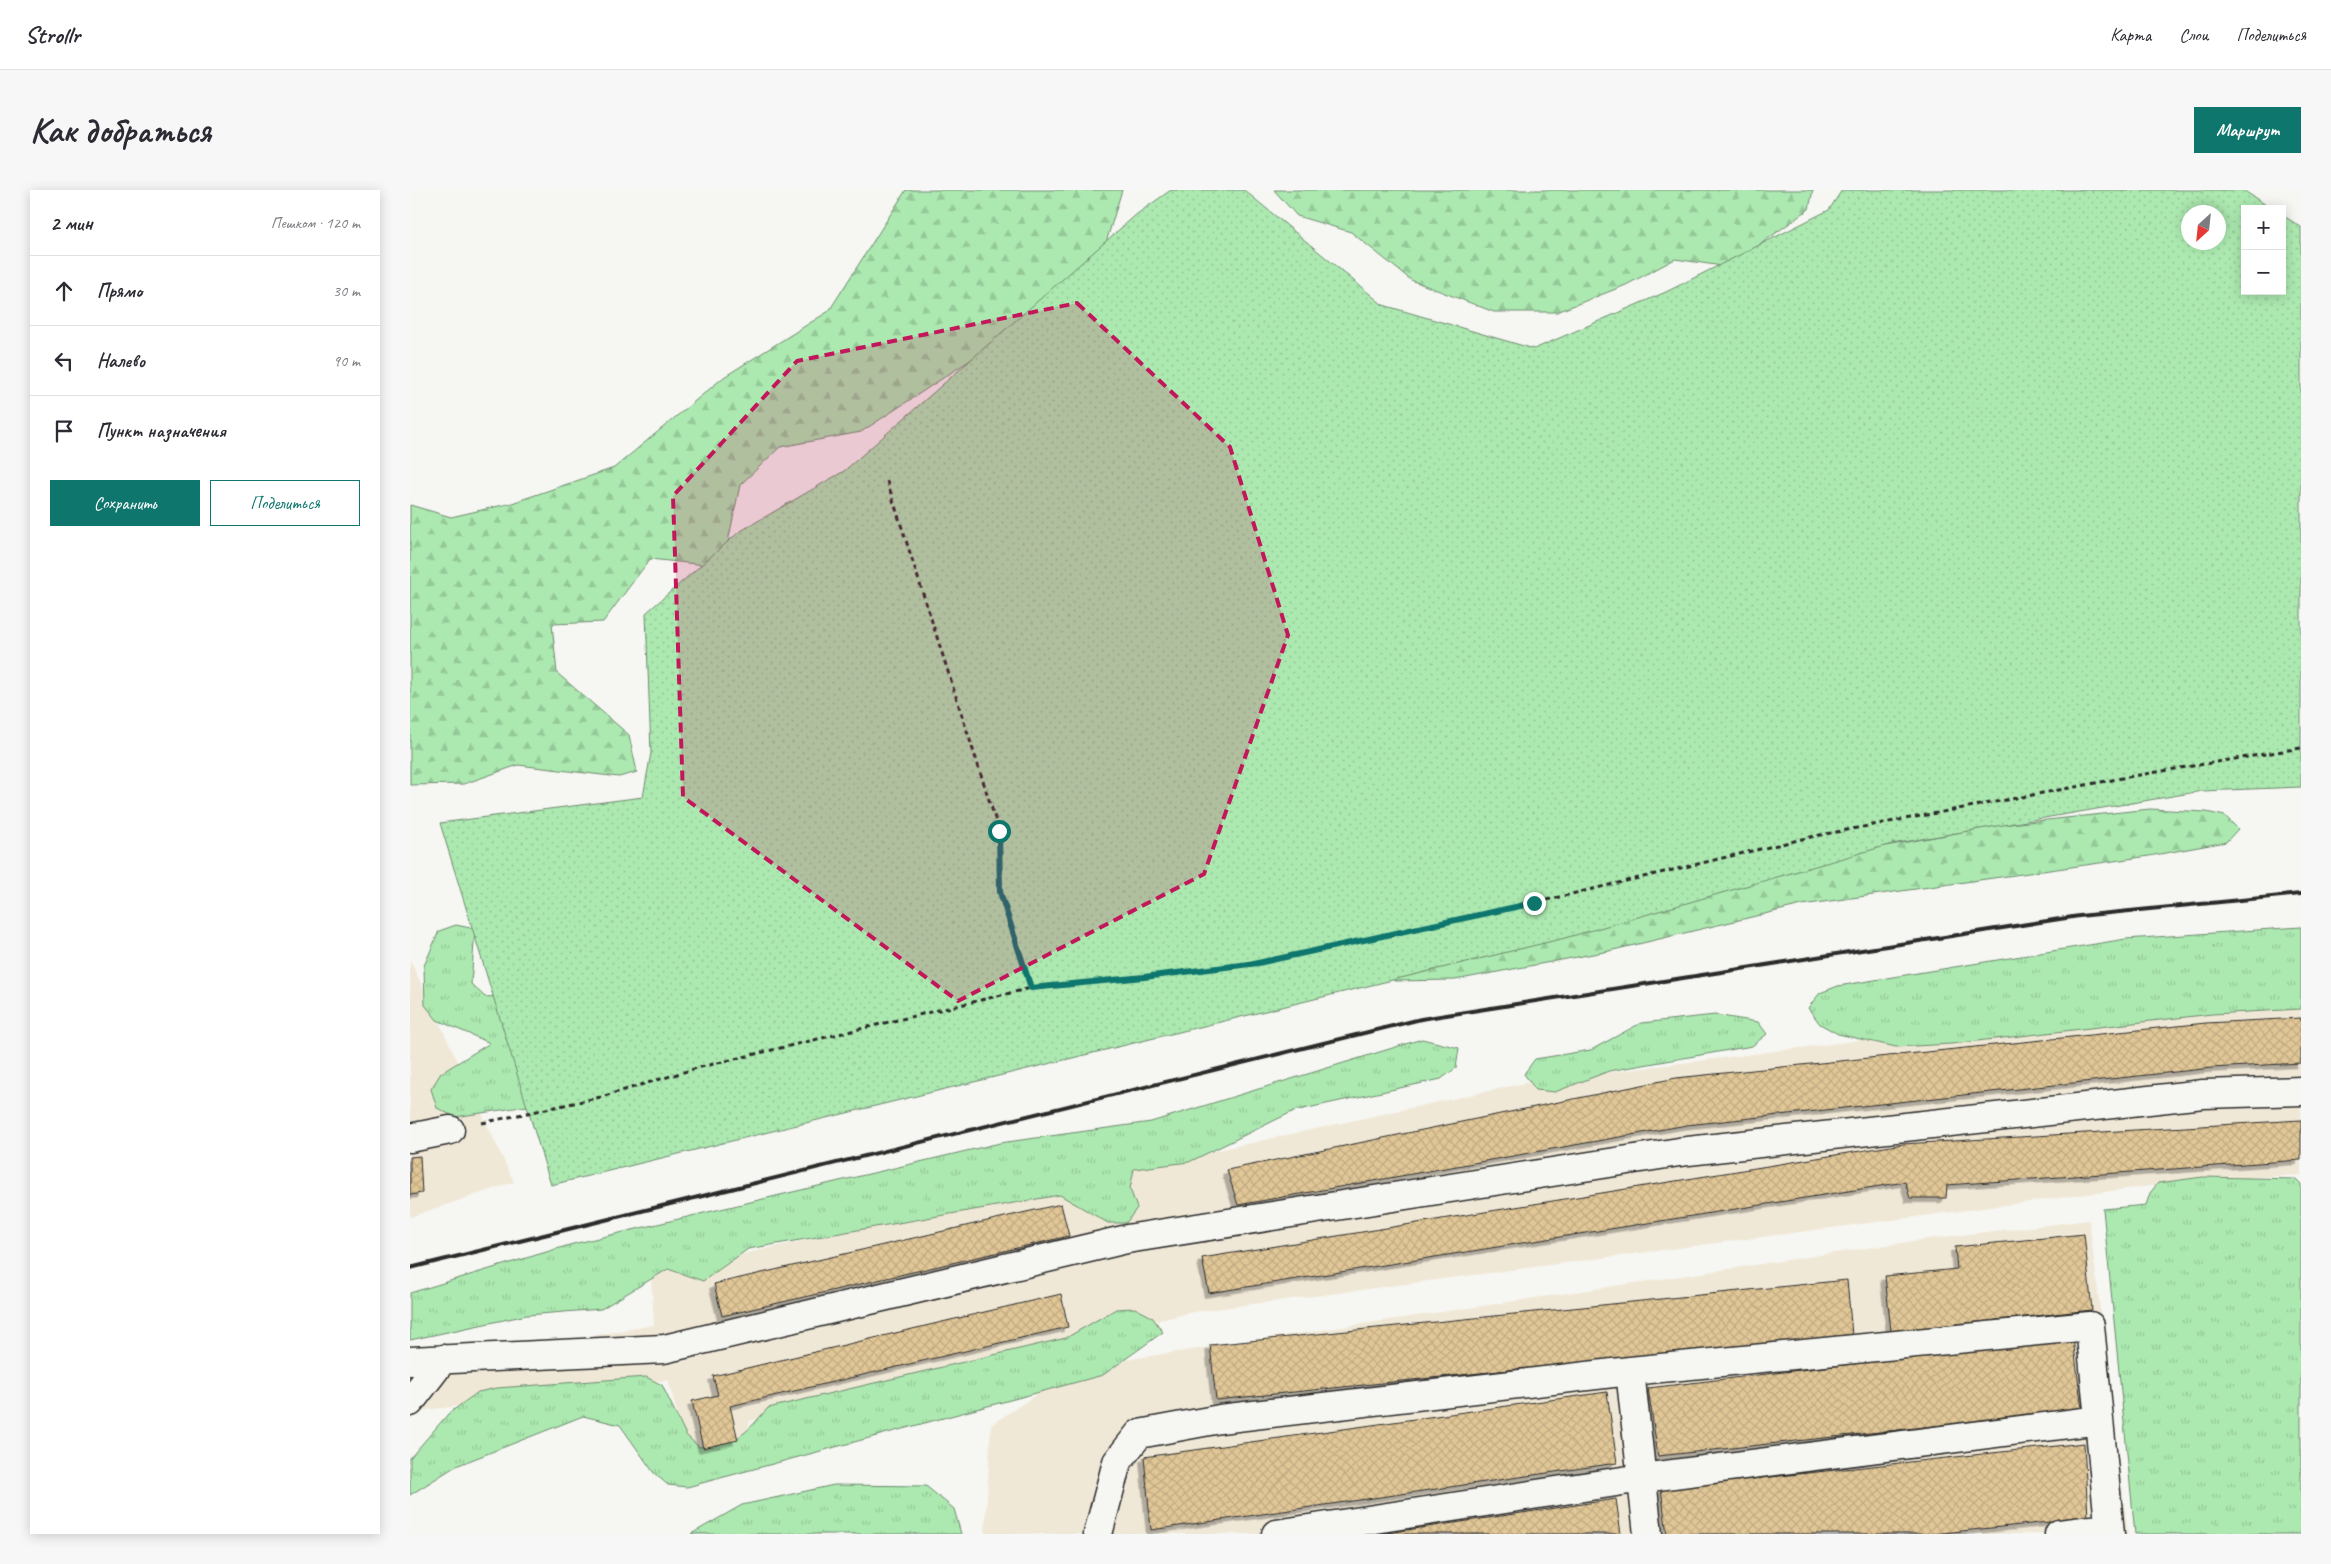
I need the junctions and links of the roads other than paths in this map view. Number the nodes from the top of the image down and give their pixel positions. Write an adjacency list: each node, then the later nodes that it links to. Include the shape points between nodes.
1 (2301, 1091): 4 (lane, via 2203,1094 1679,1152 1127,1239 664,1349)
2 (450, 1130): 3 (lane)
3 (410, 1138)
4 (443, 1359): 5 (lane); 7 (lane)
5 (410, 1361)
6 (1630, 1371): 8 (lane, via 2090,1326); 9 (lane); 11 (lane, via 1220,1419 1139,1434 1117,1462)
7 (410, 1402)
8 (2099, 1420): 9 (lane); 10 (lane)
9 (1642, 1478): 12 (lane); 13 (lane)
10 (2109, 1531): 14 (lane)
11 (1098, 1534)
12 (1276, 1534)
13 (1648, 1534)
14 (2059, 1534)

